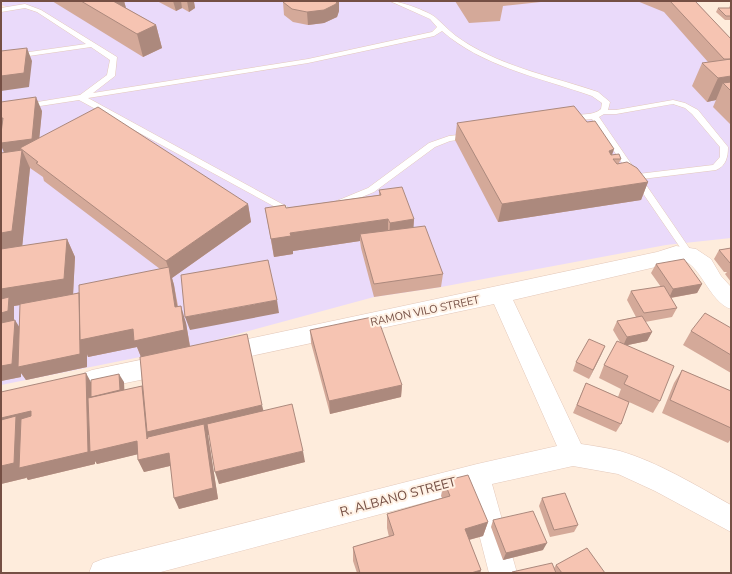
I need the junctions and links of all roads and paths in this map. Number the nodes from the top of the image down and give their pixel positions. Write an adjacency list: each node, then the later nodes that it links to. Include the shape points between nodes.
1 (393, 1): 4 (lane, via 432,18)
2 (27, 3): 3 (lane); 5 (lane)
3 (1, 10)
4 (441, 28): 7 (lane, via 434,34 308,61); 9 (lane, via 460,43 505,64 595,94 606,102)
5 (92, 45): 6 (lane); 7 (lane, via 114,59 111,76)
6 (1, 58)
7 (81, 98): 8 (lane); 15 (lane, via 291,213)
8 (1, 110)
9 (602, 112): 10 (lane); 13 (lane, via 680,103 695,112 724,147 724,158 716,167)
10 (594, 116): 11 (lane); 13 (lane)
11 (564, 121)
12 (480, 134): 14 (lane, via 449,139 432,145 371,190)
13 (636, 177): 16 (lane)
14 (330, 206)
15 (297, 212)
16 (689, 254): 17 (street, RAMON VILO STREET, via 676,253); 18 (street, via 704,264 714,282)
17 (500, 295): 19 (street, RAMON VILO STREET); 20 (street)
18 (731, 301)
19 (70, 385)
20 (573, 454): 21 (street, R. ALBANO STREET); 22 (street, R. ALBANO STREET, via 620,463 664,482)
21 (477, 476): 23 (street, R. ALBANO STREET); 24 (street)
22 (731, 519)
23 (102, 573)
24 (503, 573)

